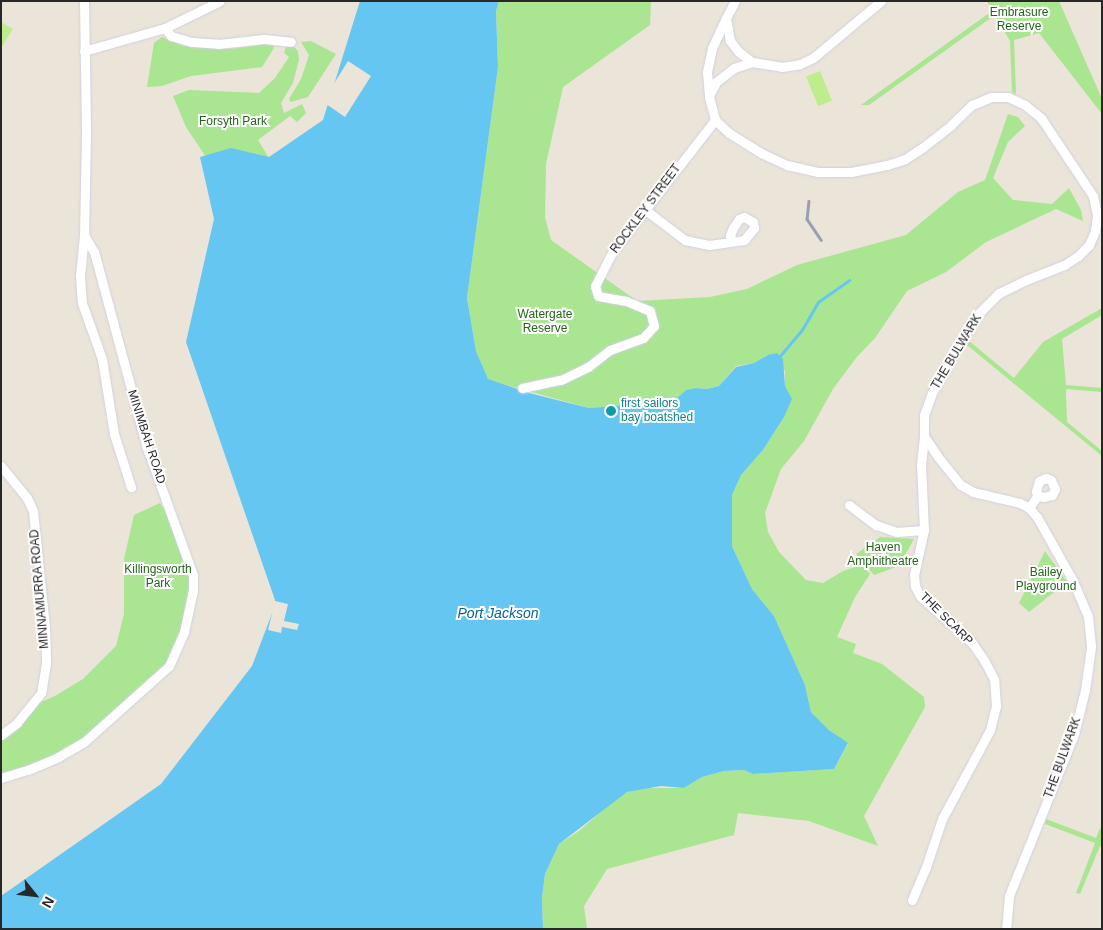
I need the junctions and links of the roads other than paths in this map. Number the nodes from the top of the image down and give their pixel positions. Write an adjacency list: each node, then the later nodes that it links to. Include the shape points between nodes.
1 (84, 1): 8 (street, MINIMBAH ROAD)
2 (220, 1): 6 (street)
3 (735, 1): 5 (street)
4 (881, 1): 9 (street, via 813,58 782,67)
5 (726, 18): 9 (street, via 730,41); 10 (street, via 712,48 707,72)
6 (165, 28): 7 (street, via 171,36 192,42); 8 (street)
7 (291, 42)
8 (84, 51): 13 (street, MINIMBAH ROAD)
9 (752, 62): 10 (street, via 722,76)
10 (709, 97): 11 (street)
11 (715, 120): 12 (street, ROCKLEY STREET); 16 (street, THE BULWARK, via 743,144 787,165 818,172 851,172 905,159 952,125 972,105 991,97 1008,97 1040,118 1078,172 1093,196 1097,215 1089,245 1064,265 1000,293 980,313 932,393 924,415)
12 (644, 209): 14 (street, via 685,240 709,245); 15 (street, ROCKLEY STREET, via 613,251 595,286 598,296 626,301 650,311 654,326 643,338 610,350 588,367 561,380)
13 (84, 235): 18 (street, via 80,276 82,303 102,359 112,426); 24 (street, MINIMBAH ROAD, via 94,252 147,448 193,574 193,590 184,632 169,666 84,742 28,770)
14 (732, 241)
15 (522, 388)
16 (924, 436): 21 (street, via 961,485 973,492); 22 (street, THE SCARP, via 921,473)
17 (1, 466): 23 (street, MINNAMURRA ROAD, via 27,498 33,511 46,664 41,694)
18 (131, 487)
19 (1037, 496): 21 (street)
20 (849, 506): 22 (street, via 876,525 896,532)
21 (1029, 508): 26 (street, THE BULWARK, via 1073,581 1088,617 1090,647 1085,690 1074,734 1009,896)
22 (924, 530): 25 (street, THE SCARP, via 914,575 920,596 972,643 984,660 994,679 996,706 990,730 942,819)
23 (1, 735)
24 (1, 778)
25 (912, 900)
26 (1006, 929)

